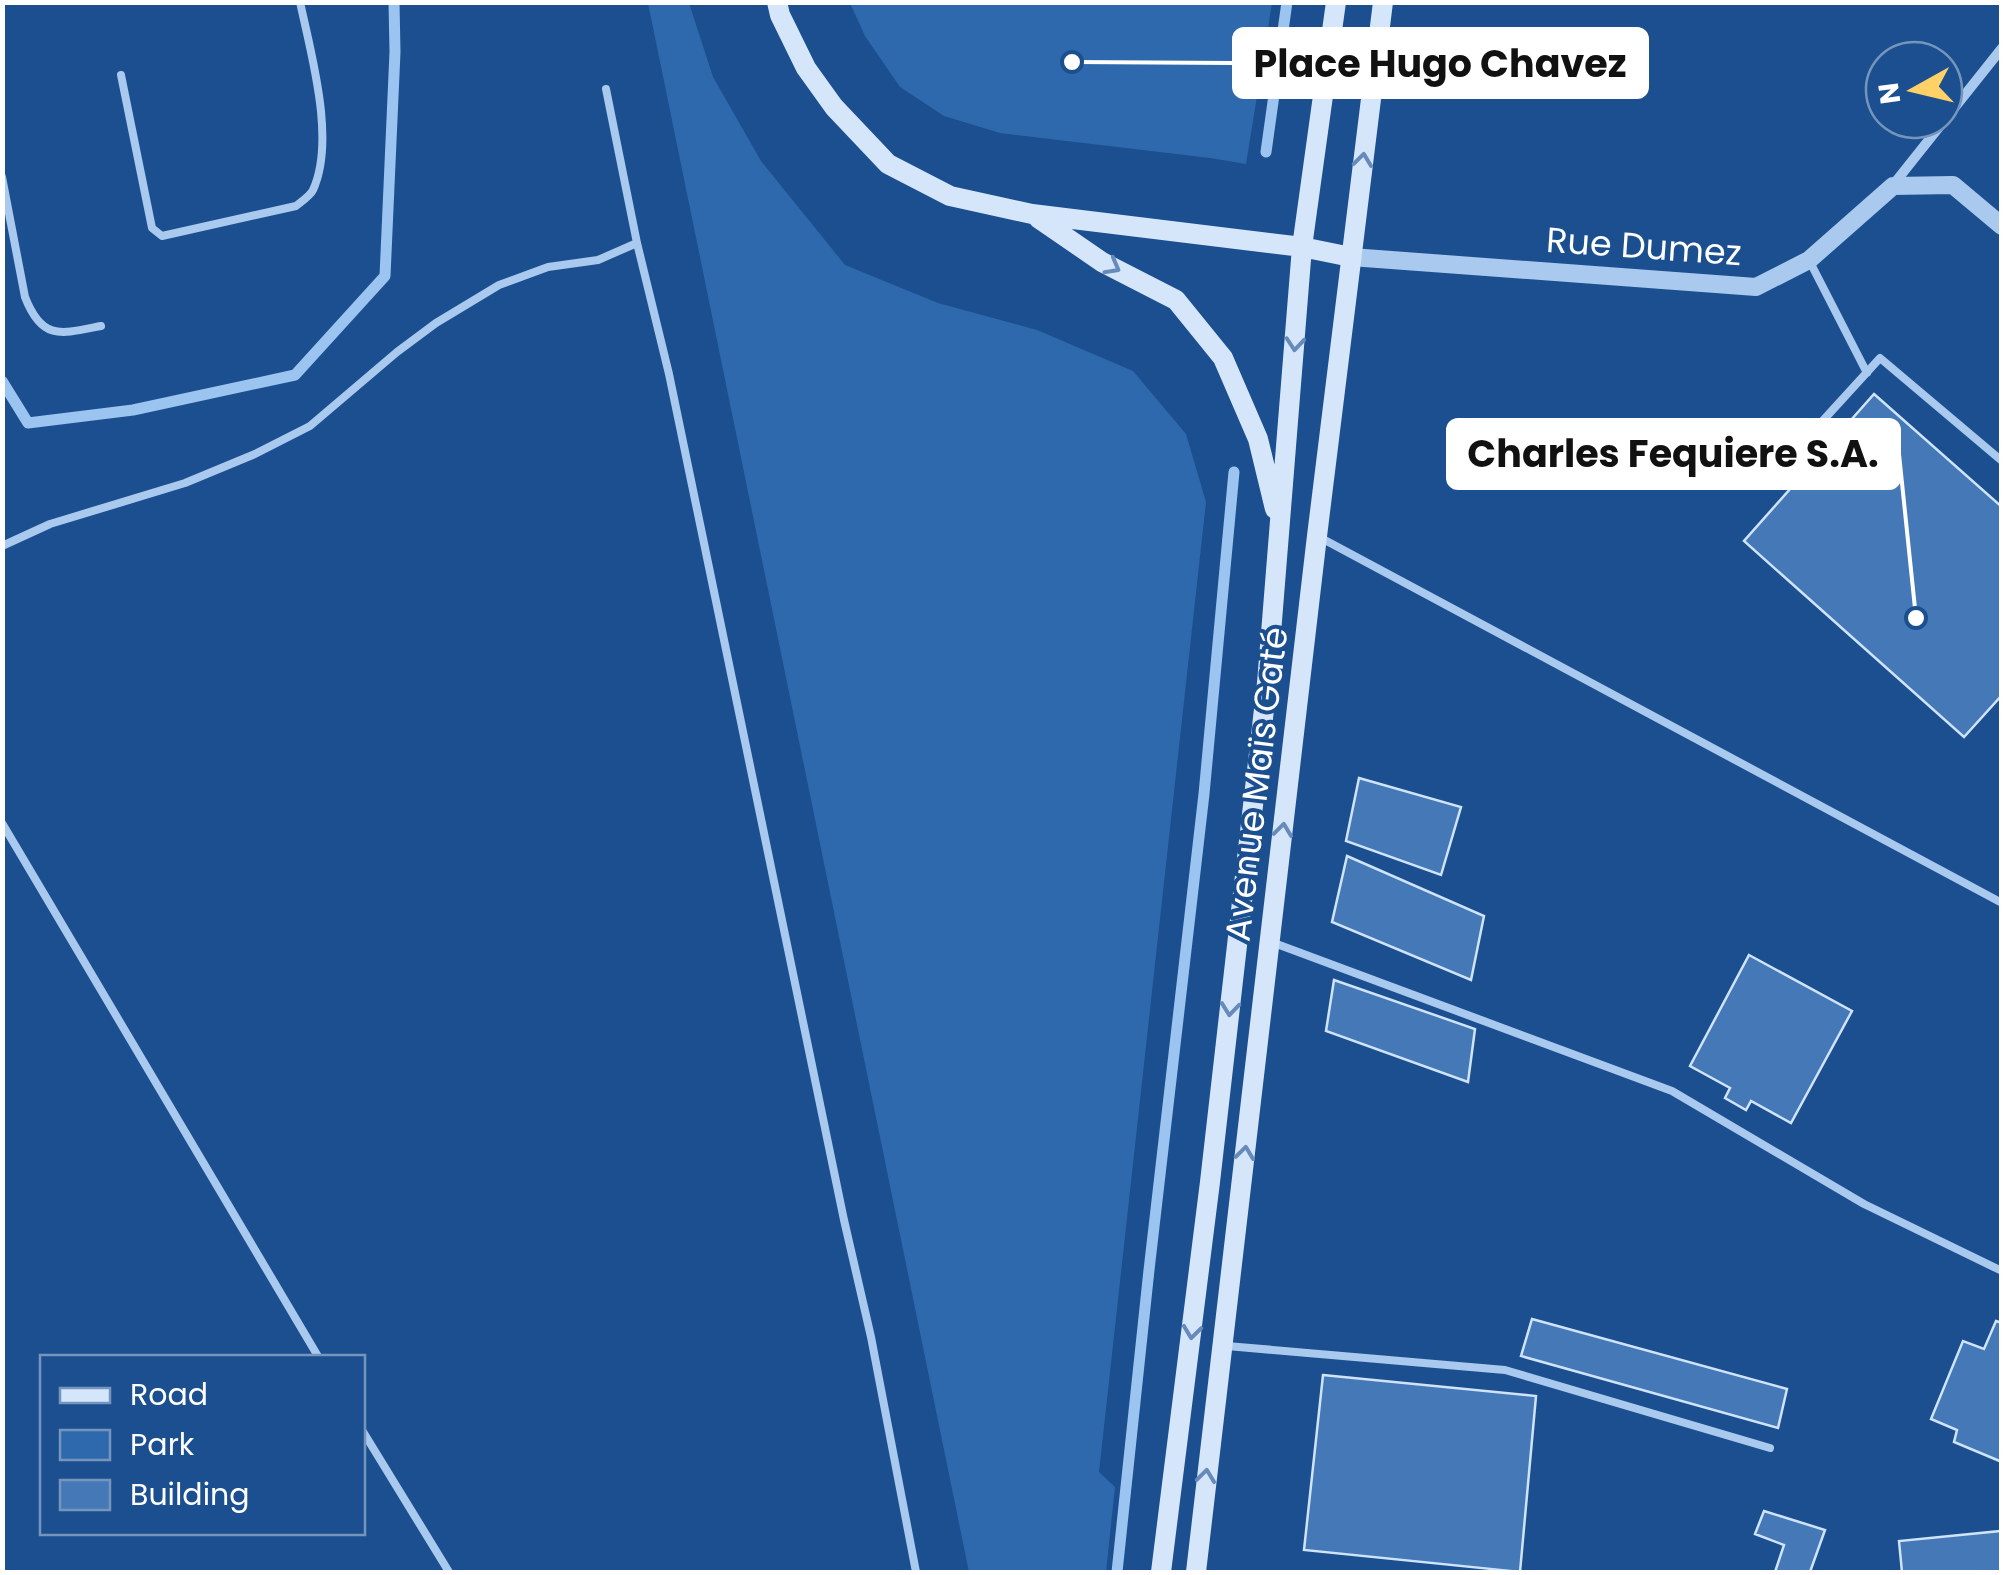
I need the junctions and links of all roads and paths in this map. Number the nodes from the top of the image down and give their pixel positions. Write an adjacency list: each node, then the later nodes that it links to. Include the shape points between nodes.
1 (300, 2): 6 (lane, via 320,96 322,156 312,192 296,206 162,236 152,228)
2 (777, 2): 10 (main road, via 806,68 888,164 950,196)
3 (1336, 2): 13 (main road, Avenue Maïs Gaté)
4 (1383, 2): 14 (main road, Avenue Maïs Gaté, one-way to 4)
5 (2002, 48): 9 (street)
6 (122, 76)
7 (606, 89): 12 (lane)
8 (2, 177): 16 (lane, via 32,314 46,330 64,334)
9 (1893, 186): 11 (street, via 1953,185); 15 (street, Rue Dumez)
10 (1032, 214): 13 (main road); 20 (main road, one-way to 20, via 1102,262 1176,300 1223,358 1258,439)
11 (2002, 226)
12 (637, 243): 22 (lane, via 499,285 397,352 310,426 255,454); 32 (lane, via 872,1337)
13 (1302, 247): 14 (main road); 20 (main road, Avenue Maïs Gaté, one-way to 20)
14 (1351, 257): 15 (street, Rue Dumez, via 1756,287); 21 (main road, Avenue Maïs Gaté)
15 (1809, 260): 17 (lane)
16 (101, 326)
17 (1867, 373): 18 (lane, via 1880,358); 19 (lane)
18 (2002, 461)
19 (1766, 484)
20 (1280, 529): 33 (main road, Avenue Maïs Gaté, one-way to 33)
21 (1318, 536): 24 (lane); 25 (main road, Avenue Maïs Gaté, one-way to 21)
22 (2, 546)
23 (2, 823): 28 (lane)
24 (2002, 903)
25 (1270, 942): 26 (lane, via 1672,1091 1864,1204); 27 (main road, Avenue Maïs Gaté, one-way to 25)
26 (2002, 1271)
27 (1222, 1346): 30 (lane, via 1505,1370); 34 (main road, Avenue Maïs Gaté, one-way to 27)
28 (317, 1355)
29 (365, 1435): 31 (lane)
30 (1770, 1448)
31 (449, 1572)
32 (916, 1572)
33 (1161, 1572)
34 (1196, 1572)

